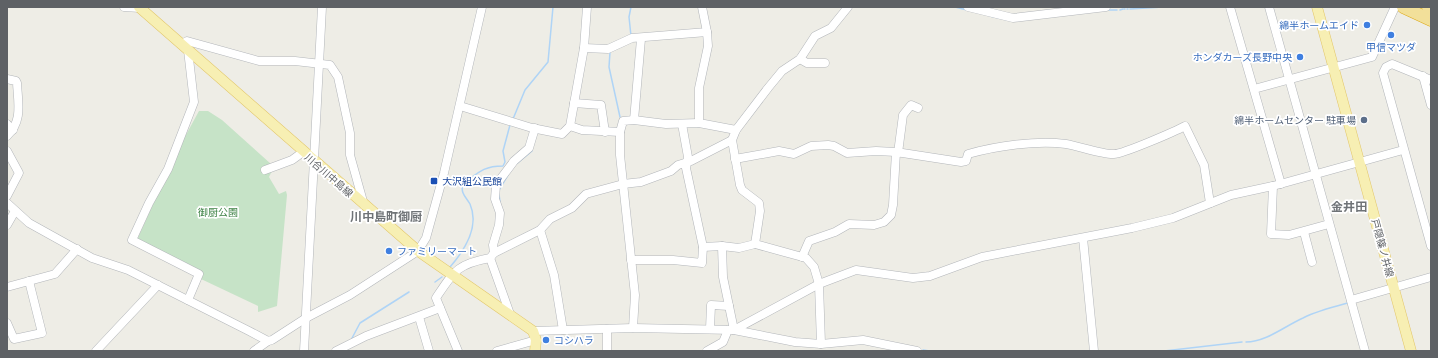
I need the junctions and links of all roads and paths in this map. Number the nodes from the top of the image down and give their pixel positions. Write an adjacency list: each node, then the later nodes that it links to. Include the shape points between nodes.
1 (124, 7): 15 (street)
2 (322, 7): 24 (street)
3 (482, 7): 32 (street)
4 (587, 7): 21 (street)
5 (702, 7): 18 (street)
6 (848, 7): 22 (street, via 831,28 815,36)
7 (968, 7): 8 (street, via 1012,18)
8 (1106, 7)
9 (1230, 7): 29 (street)
10 (1268, 7): 28 (street)
11 (1317, 7): 25 (main road, 戸隠篠ノ井線)
12 (1395, 7): 25 (street, via 1372,57)
13 (1403, 7): 17 (highway)
14 (1428, 7): 16 (highway)
15 (140, 8): 20 (main road, 川合川中島線)
16 (1431, 9)
17 (1431, 20)
18 (708, 32): 19 (street); 35 (street, via 708,46 699,88)
19 (641, 39): 21 (street, via 627,39 608,49); 34 (street)
20 (185, 47): 24 (street, via 187,41 259,60); 48 (main road, 川合川中島線); 85 (street, via 194,102 168,169 132,240 199,274)
21 (584, 48): 30 (street)
22 (800, 59): 23 (street, via 807,63); 41 (street, via 782,71)
23 (825, 62)
24 (319, 64): 51 (street); 61 (street, via 330,65 338,77 350,133 350,155)
25 (1333, 68): 28 (street); 53 (main road, 戸隠篠ノ井線)
26 (1427, 78): 31 (street); 46 (street, via 1392,64 1386,67 1383,73)
27 (7, 79): 40 (street, via 17,83 19,118)
28 (1289, 80): 29 (street); 55 (street)
29 (1254, 89): 57 (street)
30 (574, 103): 38 (street); 42 (street, via 601,105)
31 (1431, 105)
32 (460, 106): 39 (street); 73 (street, via 426,238)
33 (918, 108): 49 (street, via 911,105 903,115)
34 (634, 120): 37 (street); 43 (street, via 623,121)
35 (699, 123): 37 (street); 41 (street)
36 (7, 124): 40 (street)
37 (682, 124): 52 (street, via 688,156)
38 (570, 126): 39 (street, via 562,134); 42 (street)
39 (535, 128): 74 (street, via 530,148 514,161 496,185 495,199 500,213)
40 (13, 130): 44 (street)
41 (736, 130): 45 (street)
42 (605, 132): 43 (street)
43 (620, 132): 56 (street)
44 (7, 136)
45 (732, 140): 50 (street); 52 (street)
46 (1404, 150): 53 (street); 68 (street)
47 (7, 151): 58 (street, via 19,173)
48 (303, 152): 51 (main road, 川合川中島線); 54 (street, via 292,160)
49 (897, 153): 50 (street, via 847,153 834,146 811,146 794,154 780,151); 59 (street, via 961,162 966,161 968,154 981,150 1022,145 1064,144 1114,154 1185,126 1204,165); 75 (street, via 891,215 884,222 849,224 809,241)
50 (735, 159): 69 (street, via 742,190 759,203)
51 (314, 161): 61 (main road, 川合川中島線); 91 (street)
52 (686, 162): 56 (street, via 671,171 641,182); 71 (street)
53 (1359, 162): 55 (street); 84 (main road, 戸隠篠ノ井線)
54 (265, 170)
55 (1315, 174): 57 (street); 63 (street)
56 (623, 184): 65 (street, via 586,194 572,208 550,220); 76 (street)
57 (1277, 185): 59 (street, via 1231,195); 66 (street, via 1271,234 1290,235)
58 (7, 196)
59 (1210, 203): 67 (street, via 1173,218)
60 (7, 204): 62 (street)
61 (364, 205): 73 (main road, 川合川中島線)
62 (16, 211): 64 (street); 72 (street, via 29,223)
63 (1329, 224): 66 (street); 86 (street)
64 (7, 225)
65 (540, 230): 74 (street); 96 (street, via 554,275)
66 (1304, 232): 77 (street)
67 (1083, 238): 81 (street, via 982,257 930,276 913,278 856,270); 112 (street)
68 (1430, 241)
69 (755, 244): 70 (street, via 739,248); 75 (street)
70 (722, 246): 71 (street); 87 (street, via 723,277)
71 (703, 247): 76 (street, via 702,263)
72 (76, 249): 80 (street, via 55,274); 82 (street)
73 (418, 252): 78 (main road, 川合川中島線); 91 (street, via 350,295)
74 (492, 256): 78 (street, via 465,264); 89 (street)
75 (802, 257): 81 (street, via 814,267)
76 (631, 260): 94 (street, via 635,295)
77 (1312, 262)
78 (451, 276): 88 (street, via 436,298); 89 (main road, 川合川中島線)
79 (1431, 277): 84 (street)
80 (29, 281): 83 (street); 92 (street, via 42,333 14,339)
81 (819, 284): 97 (street); 100 (street)
82 (158, 285): 85 (street); 101 (street)
83 (7, 287)
84 (1393, 288): 86 (street); 114 (main road, 戸隠篠ノ井線)
85 (188, 300): 99 (street)
86 (1351, 300): 113 (street)
87 (729, 306): 95 (street, via 711,305); 97 (street)
88 (440, 308): 90 (street); 106 (street)
89 (510, 314): 98 (main road, 川合川中島線)
90 (419, 317): 104 (street, via 366,336); 105 (street)
91 (306, 318): 99 (street); 103 (street)
92 (7, 323)
93 (607, 328): 94 (street); 96 (street); 109 (street)
94 (633, 328): 95 (street)
95 (710, 329): 97 (street)
96 (562, 330): 98 (street)
97 (731, 330): 100 (street); 110 (street, via 723,342)
98 (534, 335): 107 (street); 108 (main road)
99 (268, 341): 102 (street)
100 (824, 346): 111 (street, via 862,340)
101 (96, 351)
102 (254, 351)
103 (304, 351)
104 (336, 351)
105 (429, 351)
106 (458, 351)
107 (497, 351)
108 (535, 351)
109 (607, 351)
110 (707, 351)
111 (916, 351)
112 (1094, 351)
113 (1365, 351)
114 (1411, 351)

